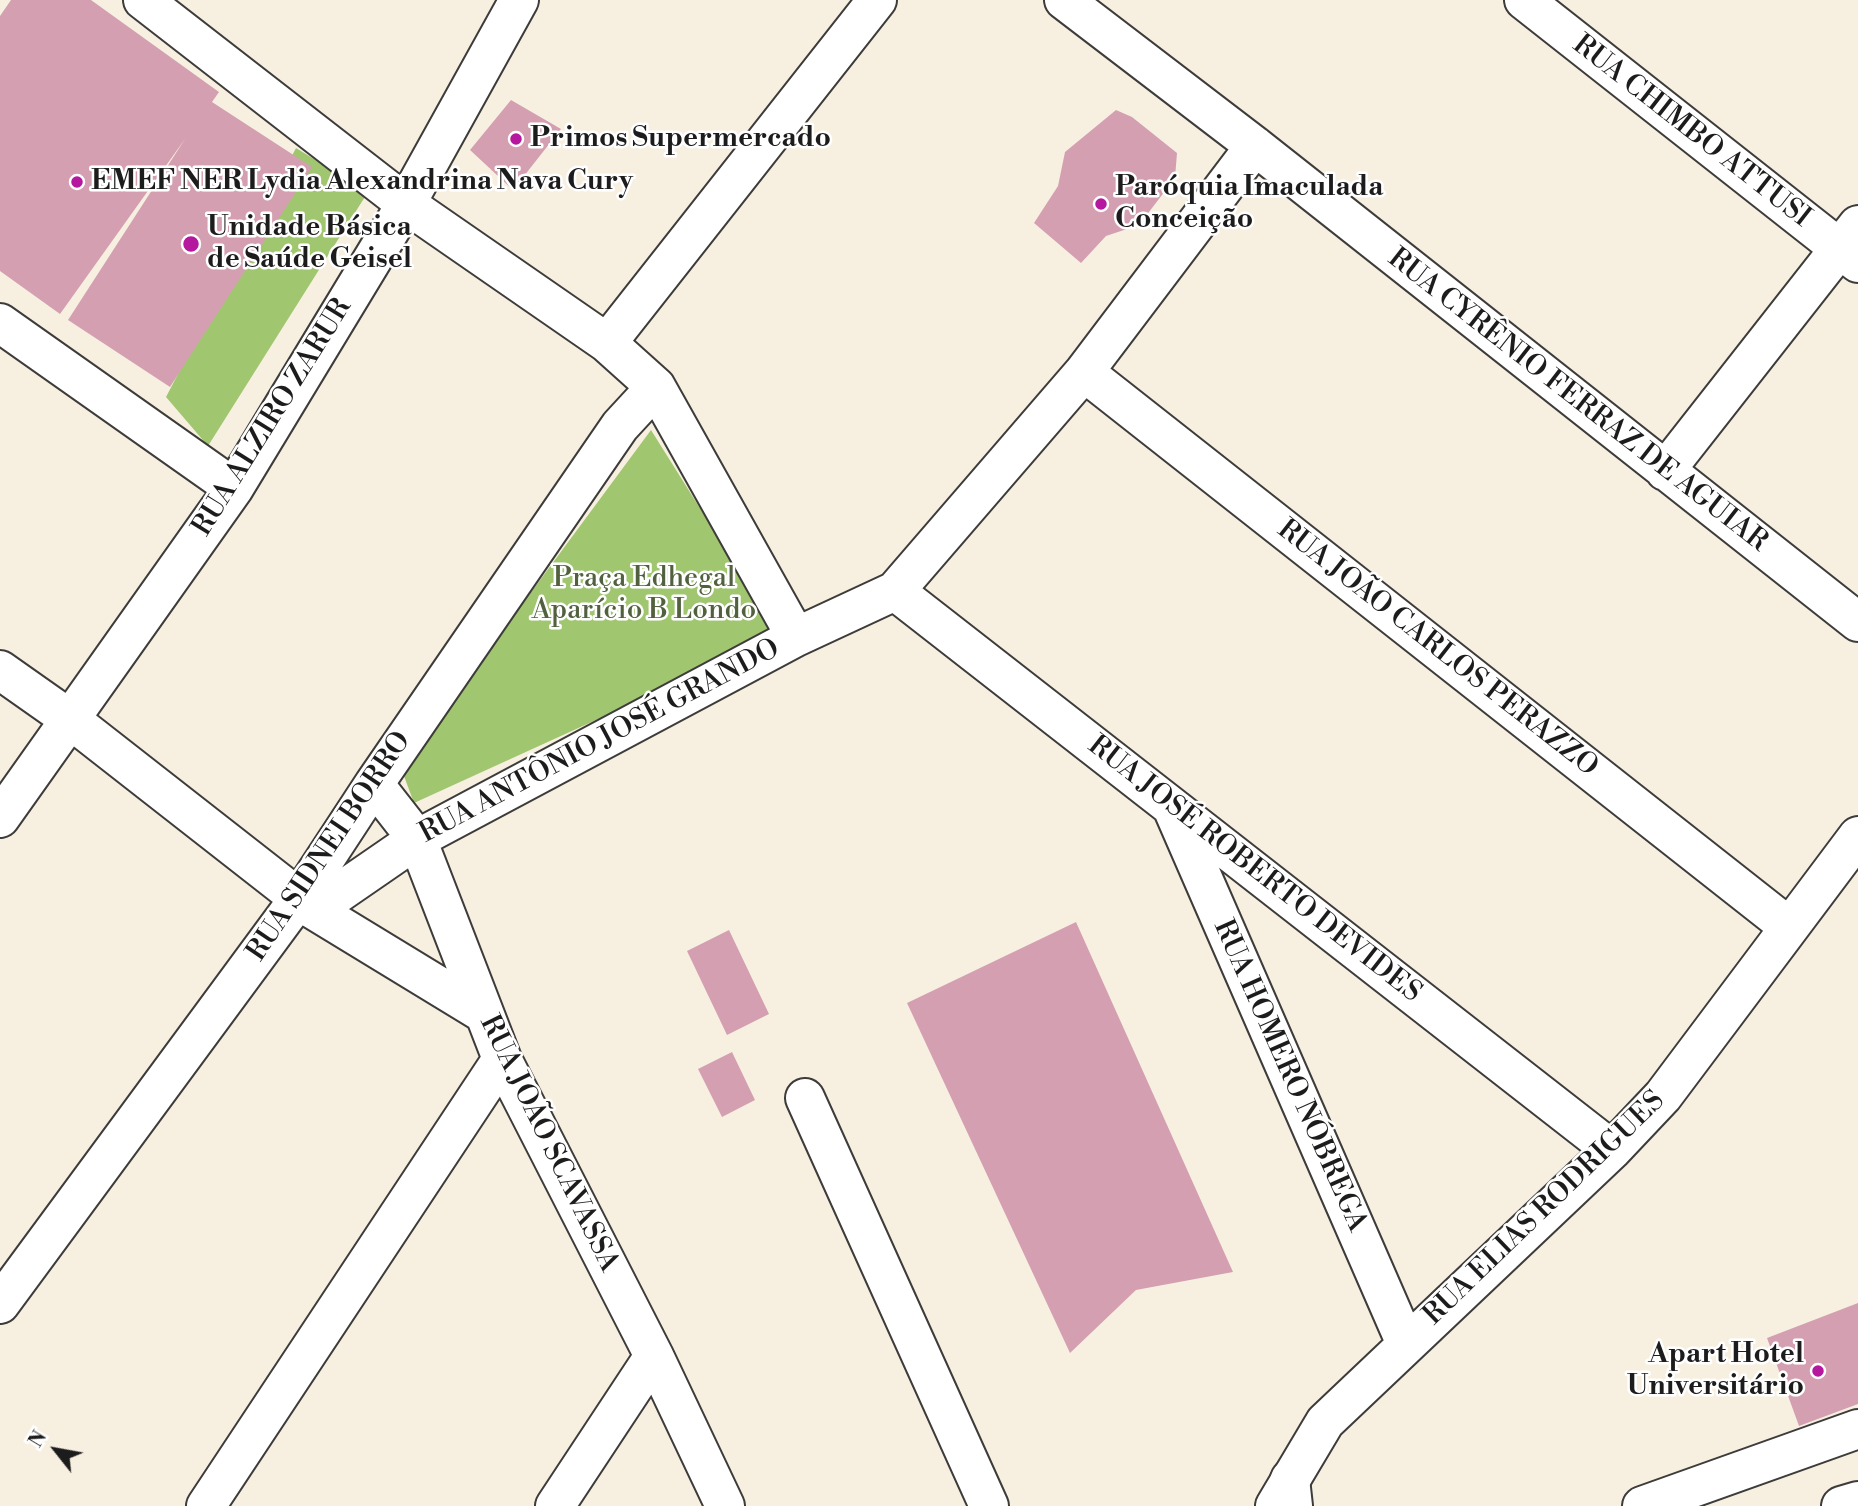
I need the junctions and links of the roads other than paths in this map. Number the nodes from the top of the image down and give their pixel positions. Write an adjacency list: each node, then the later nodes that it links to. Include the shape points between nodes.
1 (143, 0): 7 (street)
2 (519, 0): 7 (street, RUA ALZIRO ZARUR)
3 (877, 0): 10 (street)
4 (1064, 0): 6 (street, RUA CYRÊNIO FERRAZ DE AGUIAR)
5 (1524, 0): 8 (street, RUA CHIMBO ATTUSI)
6 (1255, 146): 11 (street); 13 (street, RUA CYRÊNIO FERRAZ DE AGUIAR)
7 (405, 204): 10 (street); 14 (street, RUA ALZIRO ZARUR)
8 (1852, 246): 13 (street)
9 (0, 324): 14 (street)
10 (607, 343): 12 (street)
11 (1084, 372): 15 (street); 26 (street, RUA JOÃO CARLOS PERAZZO)
12 (656, 387): 17 (street); 20 (street, RUA SIDNEI BORRO, via 620,426)
13 (1665, 471): 16 (street, RUA CYRÊNIO FERRAZ DE AGUIAR)
14 (233, 488): 19 (street, RUA ALZIRO ZARUR)
15 (895, 590): 17 (street, RUA ANTÔNIO JOSÉ GRANDO); 21 (street, RUA JOSÉ ROBERTO DEVIDES)
16 (1858, 622)
17 (796, 637): 24 (street, RUA ANTÔNIO JOSÉ GRANDO)
18 (0, 670): 19 (street)
19 (71, 720): 22 (street, RUA ALZIRO ZARUR); 25 (street)
20 (374, 783): 24 (street, RUA JOÃO SCAVASSA); 25 (street, RUA SIDNEI BORRO)
21 (1172, 807): 30 (street, RUA JOSÉ ROBERTO DEVIDES); 32 (street, RUA HOMERO NÓBREGA)
22 (0, 818)
23 (1858, 836): 26 (street, RUA ELIAS RODRIGUES)
24 (417, 839): 25 (street, RUA ANTÔNIO JOSÉ GRANDO); 27 (street, RUA JOÃO SCAVASSA)
25 (307, 903): 27 (street); 31 (street, RUA SIDNEI BORRO)
26 (1789, 926): 30 (street, RUA ELIAS RODRIGUES, via 1662,1096)
27 (483, 1013): 28 (street, RUA JOÃO SCAVASSA)
28 (502, 1059): 33 (street, RUA JOÃO SCAVASSA); 37 (street)
29 (805, 1098): 40 (street)
30 (1612, 1150): 32 (street, RUA ELIAS RODRIGUES)
31 (0, 1304)
32 (1406, 1344): 35 (street, RUA ELIAS RODRIGUES, via 1325,1422)
33 (654, 1356): 38 (street); 39 (street, RUA JOÃO SCAVASSA)
34 (1858, 1429): 41 (street)
35 (1286, 1497)
36 (1858, 1501): 42 (street)
37 (206, 1506)
38 (555, 1506)
39 (725, 1506)
40 (989, 1506)
41 (1642, 1506)
42 (1841, 1506)

